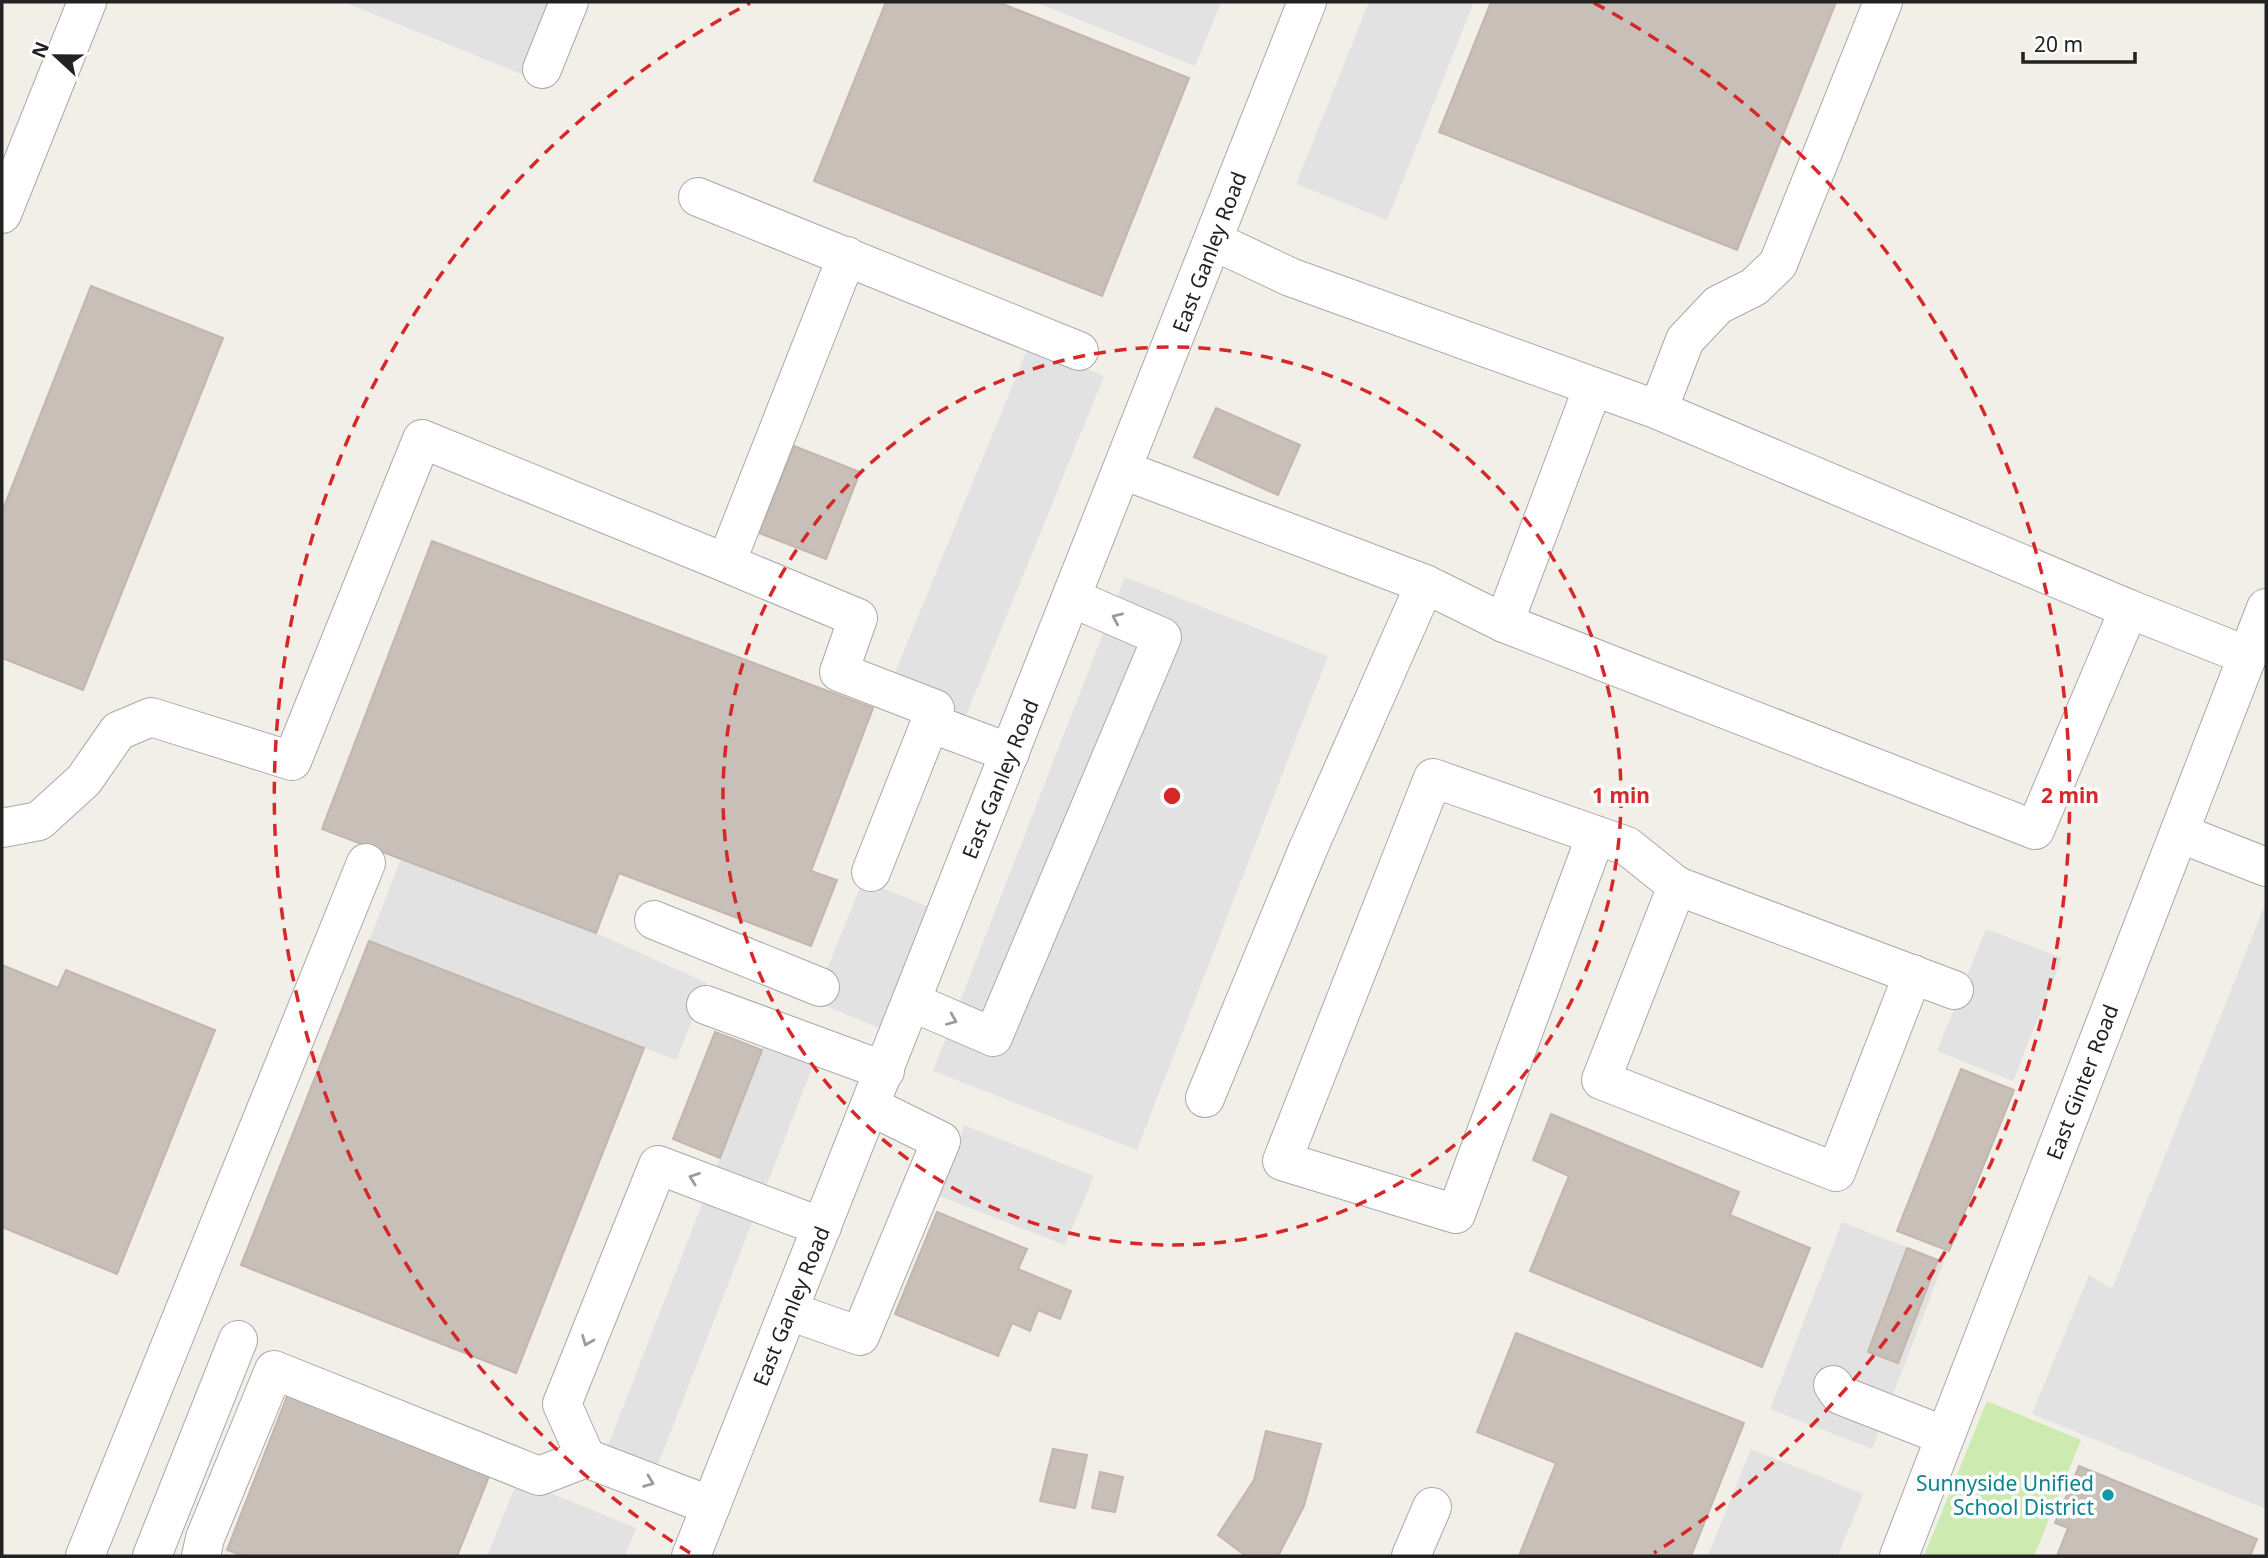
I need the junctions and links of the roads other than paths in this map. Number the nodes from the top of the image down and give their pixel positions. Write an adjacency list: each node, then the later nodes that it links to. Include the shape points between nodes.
1 (87, 2): 7 (street)
2 (569, 2): 5 (street)
3 (1307, 2): 8 (street, East Ganley Road)
4 (1883, 2): 12 (street, via 1778,264 1755,287 1718,305 1685,340)
5 (542, 69)
6 (698, 197): 9 (street)
7 (2, 214)
8 (1214, 241): 11 (street, via 1290,277); 13 (street, East Ganley Road)
9 (847, 256): 10 (street); 14 (street)
10 (1079, 351)
11 (1593, 387): 12 (street); 19 (street)
12 (1658, 410): 18 (street)
13 (1123, 470): 15 (street); 16 (street, East Ganley Road)
14 (726, 562): 21 (street, via 858,618 839,672); 23 (street, via 422,439 292,761 151,717 118,731 84,780 38,821)
15 (1425, 584): 19 (street); 37 (street)
16 (1072, 598): 22 (street, East Ganley Road); 34 (street, one-way to 16, via 993,1037 1162,638)
17 (2266, 608): 20 (street, East Ginter Road)
18 (2129, 609): 19 (street, via 2035,830); 20 (street)
19 (1504, 623)
20 (2248, 656): 24 (street, East Ginter Road)
21 (935, 709)
22 (1010, 753): 28 (street, via 930,723); 34 (street, East Ganley Road)
23 (2, 828)
24 (2179, 834): 27 (street); 45 (street, East Ginter Road)
25 (1596, 835): 25 (street, via 1433,778 1282,1161 1456,1214); 29 (street, via 1627,846)
26 (366, 863): 40 (street)
27 (2266, 867)
28 (871, 872)
29 (1677, 886): 31 (street); 31 (street, via 1601,1080 1836,1172)
30 (654, 920): 32 (street)
31 (1913, 974): 33 (street)
32 (820, 987)
33 (1954, 990)
34 (912, 1002): 36 (street, East Ganley Road)
35 (706, 1005): 36 (street)
36 (885, 1071): 38 (street, East Ganley Road)
37 (1205, 1098)
38 (870, 1105): 39 (street, East Ganley Road); 41 (street, via 941,1141 860,1336)
39 (822, 1227): 41 (street, East Ganley Road); 46 (street, one-way to 46, via 658,1165 562,1404)
40 (189, 1298): 42 (street); 49 (street)
41 (789, 1311): 47 (street, East Ganley Road)
42 (238, 1340): 43 (street); 50 (street)
43 (274, 1370): 46 (street, via 539,1476); 51 (street)
44 (1833, 1385): 45 (street, via 1840,1395)
45 (1945, 1436): 54 (street, East Ginter Road)
46 (586, 1458): 47 (street, one-way to 47)
47 (711, 1506): 52 (street, East Ganley Road)
48 (1432, 1507): 53 (street)
49 (85, 1556)
50 (152, 1556)
51 (201, 1556)
52 (691, 1556)
53 (1411, 1556)
54 (1899, 1556)

